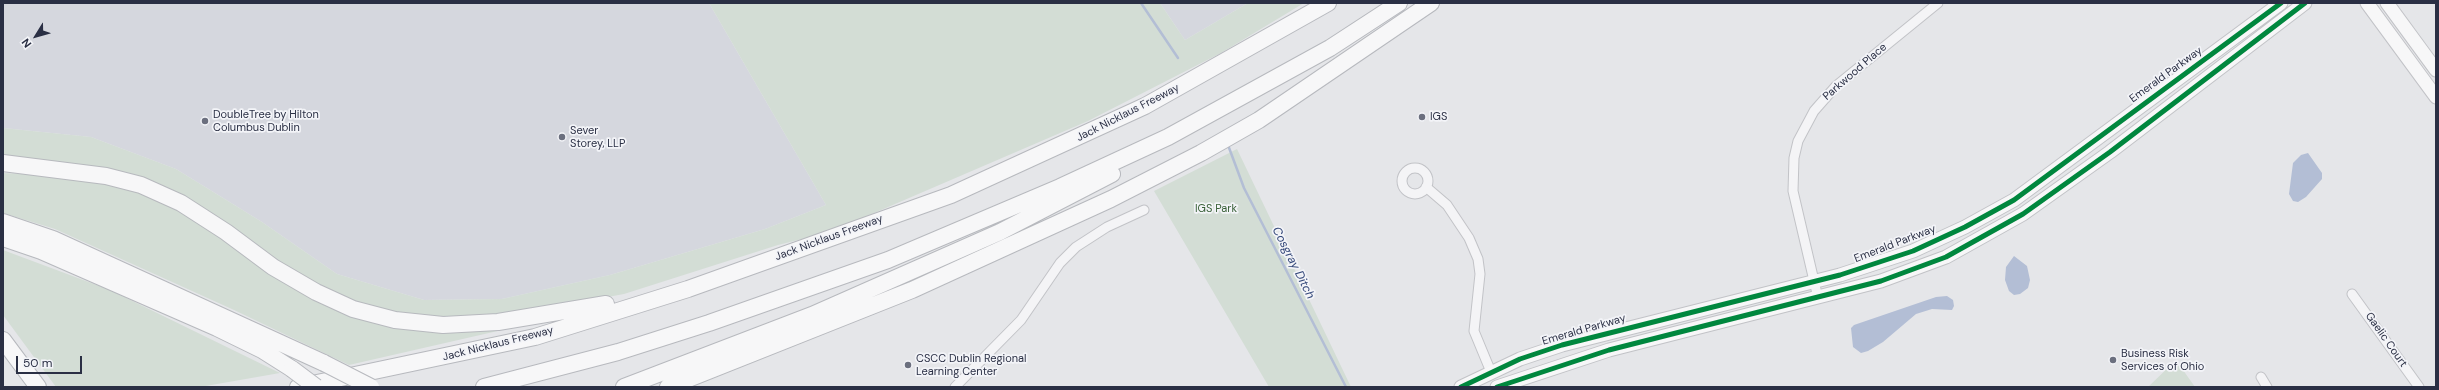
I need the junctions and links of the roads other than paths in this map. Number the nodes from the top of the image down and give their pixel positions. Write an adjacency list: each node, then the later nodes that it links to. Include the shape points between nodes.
1 (1328, 3): 17 (highway, Jack Nicklaus Freeway, via 1145,106 1006,172 951,195)
2 (1399, 3): 11 (highway, via 1330,48)
3 (1431, 3): 30 (highway, via 1259,120 1111,199 912,290)
4 (1938, 3): 18 (street, Parkwood Place, via 1836,86 1814,111 1803,131 1794,158 1793,191)
5 (2281, 3): 18 (main road, Emerald Parkway, via 2082,151 1995,211 1912,251)
6 (2304, 3): 20 (main road, via 2116,147 2023,214 1971,244 1920,268)
7 (2367, 3): 10 (main road)
8 (2387, 3): 9 (main road)
9 (2436, 70)
10 (2436, 97)
11 (1234, 101): 28 (highway, via 1168,137 1068,184 888,260 618,352); 29 (highway, via 1156,150 1000,232 812,315)
12 (3, 163): 17 (highway, via 106,176 141,185 181,203 274,267 316,292 353,309 396,320 443,325 498,322 586,309)
13 (1426, 187): 22 (street, via 1447,205 1469,238 1478,259 1480,274 1474,331)
14 (1144, 210): 31 (street, via 1107,227 1076,247 1060,263 1021,320)
15 (3, 222): 27 (highway, bridge, via 53,239)
16 (3, 238): 26 (highway, bridge, via 41,251 217,328 262,350 292,368)
17 (707, 282): 25 (highway, Jack Nicklaus Freeway, via 535,337)
18 (1814, 283): 20 (street, Parkwood Place); 22 (main road, Emerald Parkway, via 1602,334 1520,359)
19 (2352, 294): 35 (street, Gaelic Court)
20 (1818, 298): 33 (main road, via 1608,350)
21 (3, 340): 24 (highway)
22 (1491, 372): 32 (main road, Emerald Parkway)
23 (2261, 377): 34 (street)
24 (38, 387)
25 (298, 387)
26 (316, 387)
27 (371, 387)
28 (484, 387)
29 (624, 387)
30 (668, 387)
31 (955, 387)
32 (1461, 387)
33 (1497, 387)
34 (2267, 387)
35 (2419, 387)

